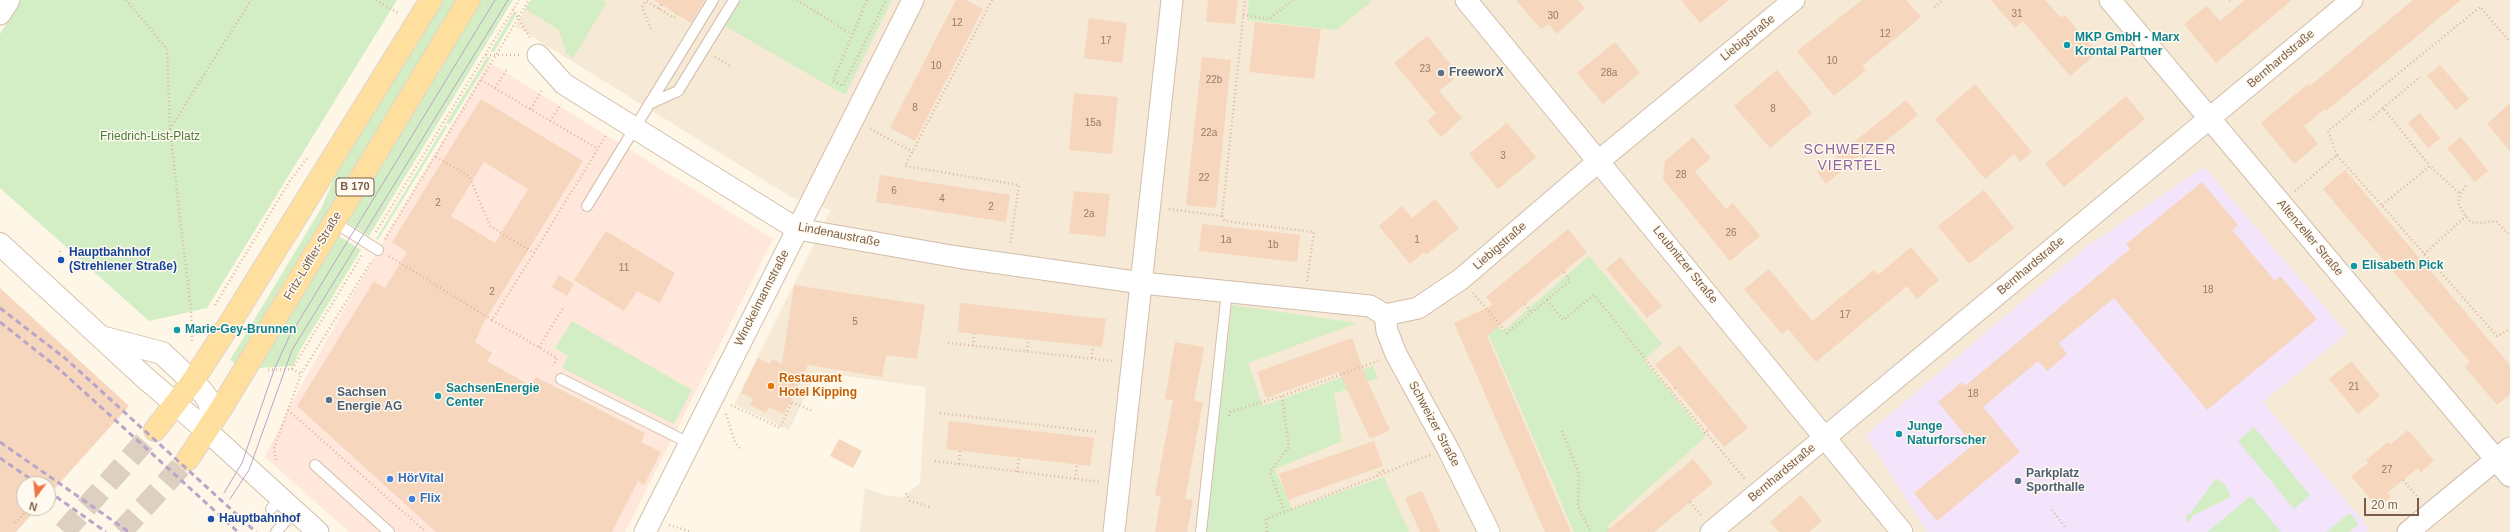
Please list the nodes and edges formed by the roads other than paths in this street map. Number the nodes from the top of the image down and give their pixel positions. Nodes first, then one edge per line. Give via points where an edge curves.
1 (9, 0) edge
2 (431, 0) edge
3 (469, 0) edge
4 (713, 0) edge
5 (734, 0) edge
6 (913, 0) edge
7 (1172, 0) edge
8 (1466, 0) edge
9 (1794, 0) edge
10 (2110, 0) edge
11 (2352, 0) edge
12 (0, 14) edge
13 (538, 54) road end
14 (649, 104) junction
15 (2209, 118) junction
16 (634, 129) junction
17 (1600, 160) junction
18 (587, 206) dead end
19 (334, 222) junction
20 (797, 229) junction
21 (0, 244) edge
22 (374, 247) road end
23 (1142, 283) junction
24 (1227, 291) junction
25 (1385, 315) junction
26 (102, 337) junction
27 (561, 379) dead end
28 (192, 382) junction
29 (175, 405) junction
30 (155, 430) tunnel mouth
31 (207, 432) junction
32 (1825, 436) junction
33 (689, 443) junction
34 (2503, 454) edge
35 (188, 459) tunnel mouth
36 (315, 465) dead end
37 (2510, 476) edge
38 (282, 506) junction
39 (276, 532) edge
40 (318, 532) edge
41 (389, 532) edge
42 (645, 532) edge
43 (1114, 532) edge
44 (1201, 532) edge
45 (1489, 532) edge
46 (1711, 532) edge
47 (1902, 532) edge
48 (2408, 532) edge

1 - 12 street
2 - 28 main road, B 170 via 408,19
3 - 19 main road, Fritz-Löffler-Straße / B 170
4 - 14 lane
5 - 14 lane via 678,91
6 - 20 street, Winckelmannstraße
7 - 23 street
8 - 17 street, Leubnitzer Straße
9 - 17 street, Liebigstraße
10 - 15 street, Altenzeller Straße
11 - 15 street, Bernhardstraße
13 - 16 street, Lindenaustraße via 564,84
14 - 16 lane
15 - 32 street, Bernhardstraße
15 - 34 street, Altenzeller Straße
16 - 18 lane
16 - 20 street, Lindenaustraße
17 - 25 street, Liebigstraße via 1461,279 1418,308
17 - 32 street, Leubnitzer Straße
19 - 22 lane
19 - 31 main road, Fritz-Löffler-Straße / B 170
20 - 23 street, Lindenaustraße via 1007,264
20 - 33 street, Winckelmannstraße via 719,402
21 - 26 main road
23 - 24 street
23 - 43 street
24 - 25 street via 1370,306
24 - 44 lane
25 - 45 street, Schweizer Straße via 1387,331 1396,354 1448,448
26 - 28 main road via 162,353
26 - 29 main road
27 - 33 lane
28 - 29 main road, B 170
28 - 31 main road via 209,401 211,411
29 - 30 main road, B 170
29 - 31 main road
31 - 35 main road, B 170
31 - 38 street
32 - 46 street, Bernhardstraße
32 - 47 street, Leubnitzer Straße
33 - 42 street, Winckelmannstraße
34 - 37 street, Altenzeller Straße
34 - 48 street
36 - 41 lane
38 - 39 lane
38 - 40 street

